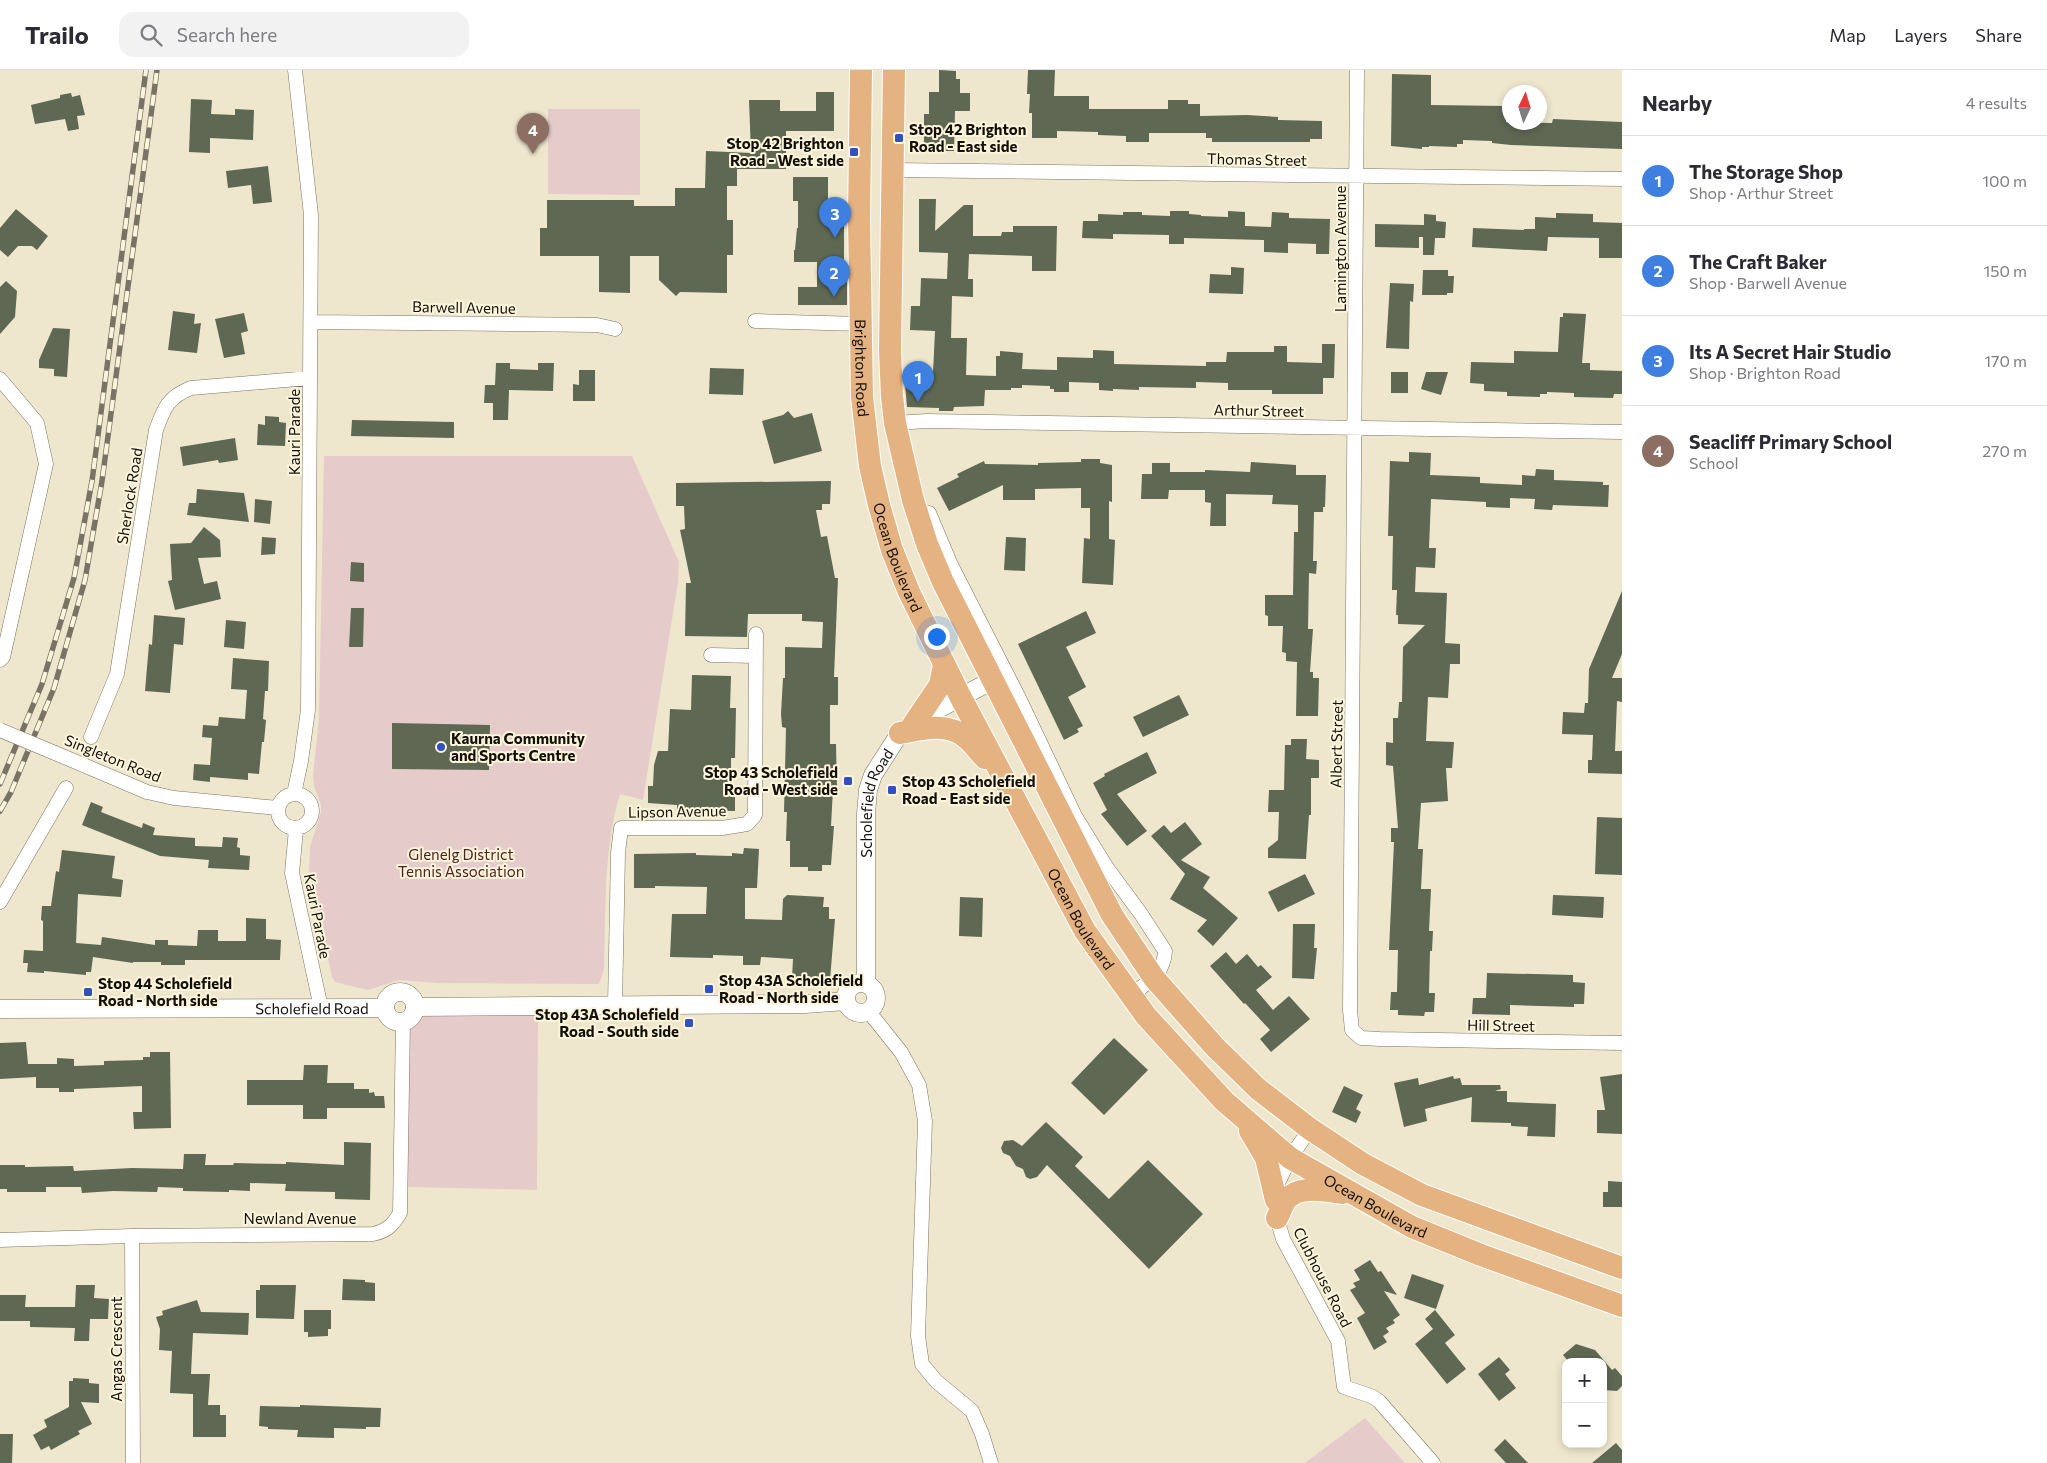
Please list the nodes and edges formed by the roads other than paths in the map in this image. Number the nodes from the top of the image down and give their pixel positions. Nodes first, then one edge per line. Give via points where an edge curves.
1 (294, 70) edge
2 (861, 70) edge
3 (894, 70) edge
4 (1357, 70) edge
5 (892, 170) junction
6 (1356, 176) junction
7 (1622, 179) edge
8 (756, 321) dead end
9 (311, 322) junction
10 (861, 324) junction
11 (615, 329) dead end
12 (310, 378) junction
13 (0, 379) edge
14 (895, 423) junction
15 (864, 426) joint
16 (1355, 428) junction
17 (1622, 432) edge
18 (929, 513) dead end
19 (756, 634) dead end
20 (711, 655) dead end
21 (756, 656) junction
22 (0, 660) edge
23 (944, 665) junction
24 (992, 680) junction
25 (960, 696) junction
26 (906, 729) junction
27 (0, 730) edge
28 (91, 737) dead end
29 (1004, 779) junction
30 (66, 788) dead end
31 (294, 794) junction
32 (278, 808) junction
33 (296, 829) junction
34 (0, 902) edge
35 (1154, 978) junction
36 (866, 983) junction
37 (1131, 995) junction
38 (846, 1001) junction
39 (615, 1005) junction
40 (415, 1007) junction
41 (321, 1008) junction
42 (384, 1008) junction
43 (0, 1009) edge
44 (869, 1012) junction
45 (403, 1022) junction
46 (1380, 1039) joint
47 (1622, 1043) edge
48 (1237, 1112) junction
49 (1310, 1129) junction
50 (1290, 1158) junction
51 (1354, 1194) junction
52 (1277, 1209) junction
53 (132, 1236) junction
54 (0, 1240) edge
55 (1622, 1268) edge
56 (1622, 1306) edge
57 (133, 1463) edge
58 (991, 1463) edge
59 (1433, 1463) edge

1 - 9 street, Kauri Parade via 312,215
2 - 10 main road, Brighton Road
3 - 5 main road, Brighton Road
4 - 6 street, Lamington Avenue
5 - 6 street, Thomas Street
5 - 14 main road, Brighton Road via 890,351
6 - 7 street, Thomas Street
6 - 16 street, Lamington Avenue
8 - 10 street
9 - 11 street, Barwell Avenue via 597,325
9 - 12 street, Kauri Parade
10 - 15 main road, Brighton Road
12 - 28 street, Sherlock Road via 191,388 178,393 163,410 156,430 117,674
12 - 31 street, Kauri Parade via 308,710
13 - 22 street via 37,423 46,464 4,657
14 - 16 street, Arthur Street
14 - 24 main road, Ocean Boulevard via 910,491 927,544
15 - 23 main road, Ocean Boulevard via 870,466 892,550
16 - 17 street, Arthur Street
16 - 46 street, Albert Street via 1350,1022 1352,1030 1361,1038
18 - 35 street via 1075,816 1107,868 1162,943 1165,960
19 - 21 street, Lipson Avenue
20 - 21 street
21 - 39 street, Lipson Avenue via 755,815 747,824 722,828 621,828
23 - 25 main road, Ocean Boulevard
23 - 26 main road via 940,685
24 - 25 street, Scholefield Road
24 - 35 main road, Ocean Boulevard via 1112,915
25 - 26 street, Scholefield Road
25 - 29 main road, Ocean Boulevard
26 - 29 main road via 931,727 965,737
26 - 36 street, Scholefield Road via 873,775 868,790
27 - 32 street, Singleton Road, bridge via 147,792 174,798
29 - 37 main road, Ocean Boulevard via 1085,930
30 - 34 street
31 - 32 street via 284,798
31 - 33 street via 306,797 312,809 310,821
32 - 33 street via 280,821
33 - 41 street, Kauri Parade via 292,873
35 - 37 street
35 - 49 main road, Ocean Boulevard via 1214,1046 1252,1083
36 - 38 street via 853,985
36 - 44 street via 877,998
37 - 48 main road, Ocean Boulevard via 1146,1016
38 - 39 street
38 - 44 street via 852,1011
39 - 40 street
40 - 42 street via 410,995 400,991 390,994
40 - 45 street via 412,1016
41 - 42 street, Scholefield Road
41 - 43 street, Scholefield Road
42 - 45 street via 392,1020
44 - 58 street via 901,1052 919,1084 925,1121 918,1336 922,1364 972,1411
45 - 53 street, Newland Avenue via 400,1213 385,1232
46 - 47 street, Hill Street
48 - 50 main road, Ocean Boulevard
48 - 52 main road via 1266,1158
49 - 50 street
49 - 55 main road, Ocean Boulevard via 1364,1164 1422,1195
50 - 51 main road, Ocean Boulevard
50 - 52 street via 1277,1185
51 - 52 main road via 1312,1189 1298,1192
51 - 56 main road, Ocean Boulevard via 1412,1227 1455,1245
52 - 59 street, Clubhouse Road via 1283,1239 1338,1341 1344,1387 1379,1402
53 - 54 street, Newland Avenue
53 - 57 street, Angas Crescent

